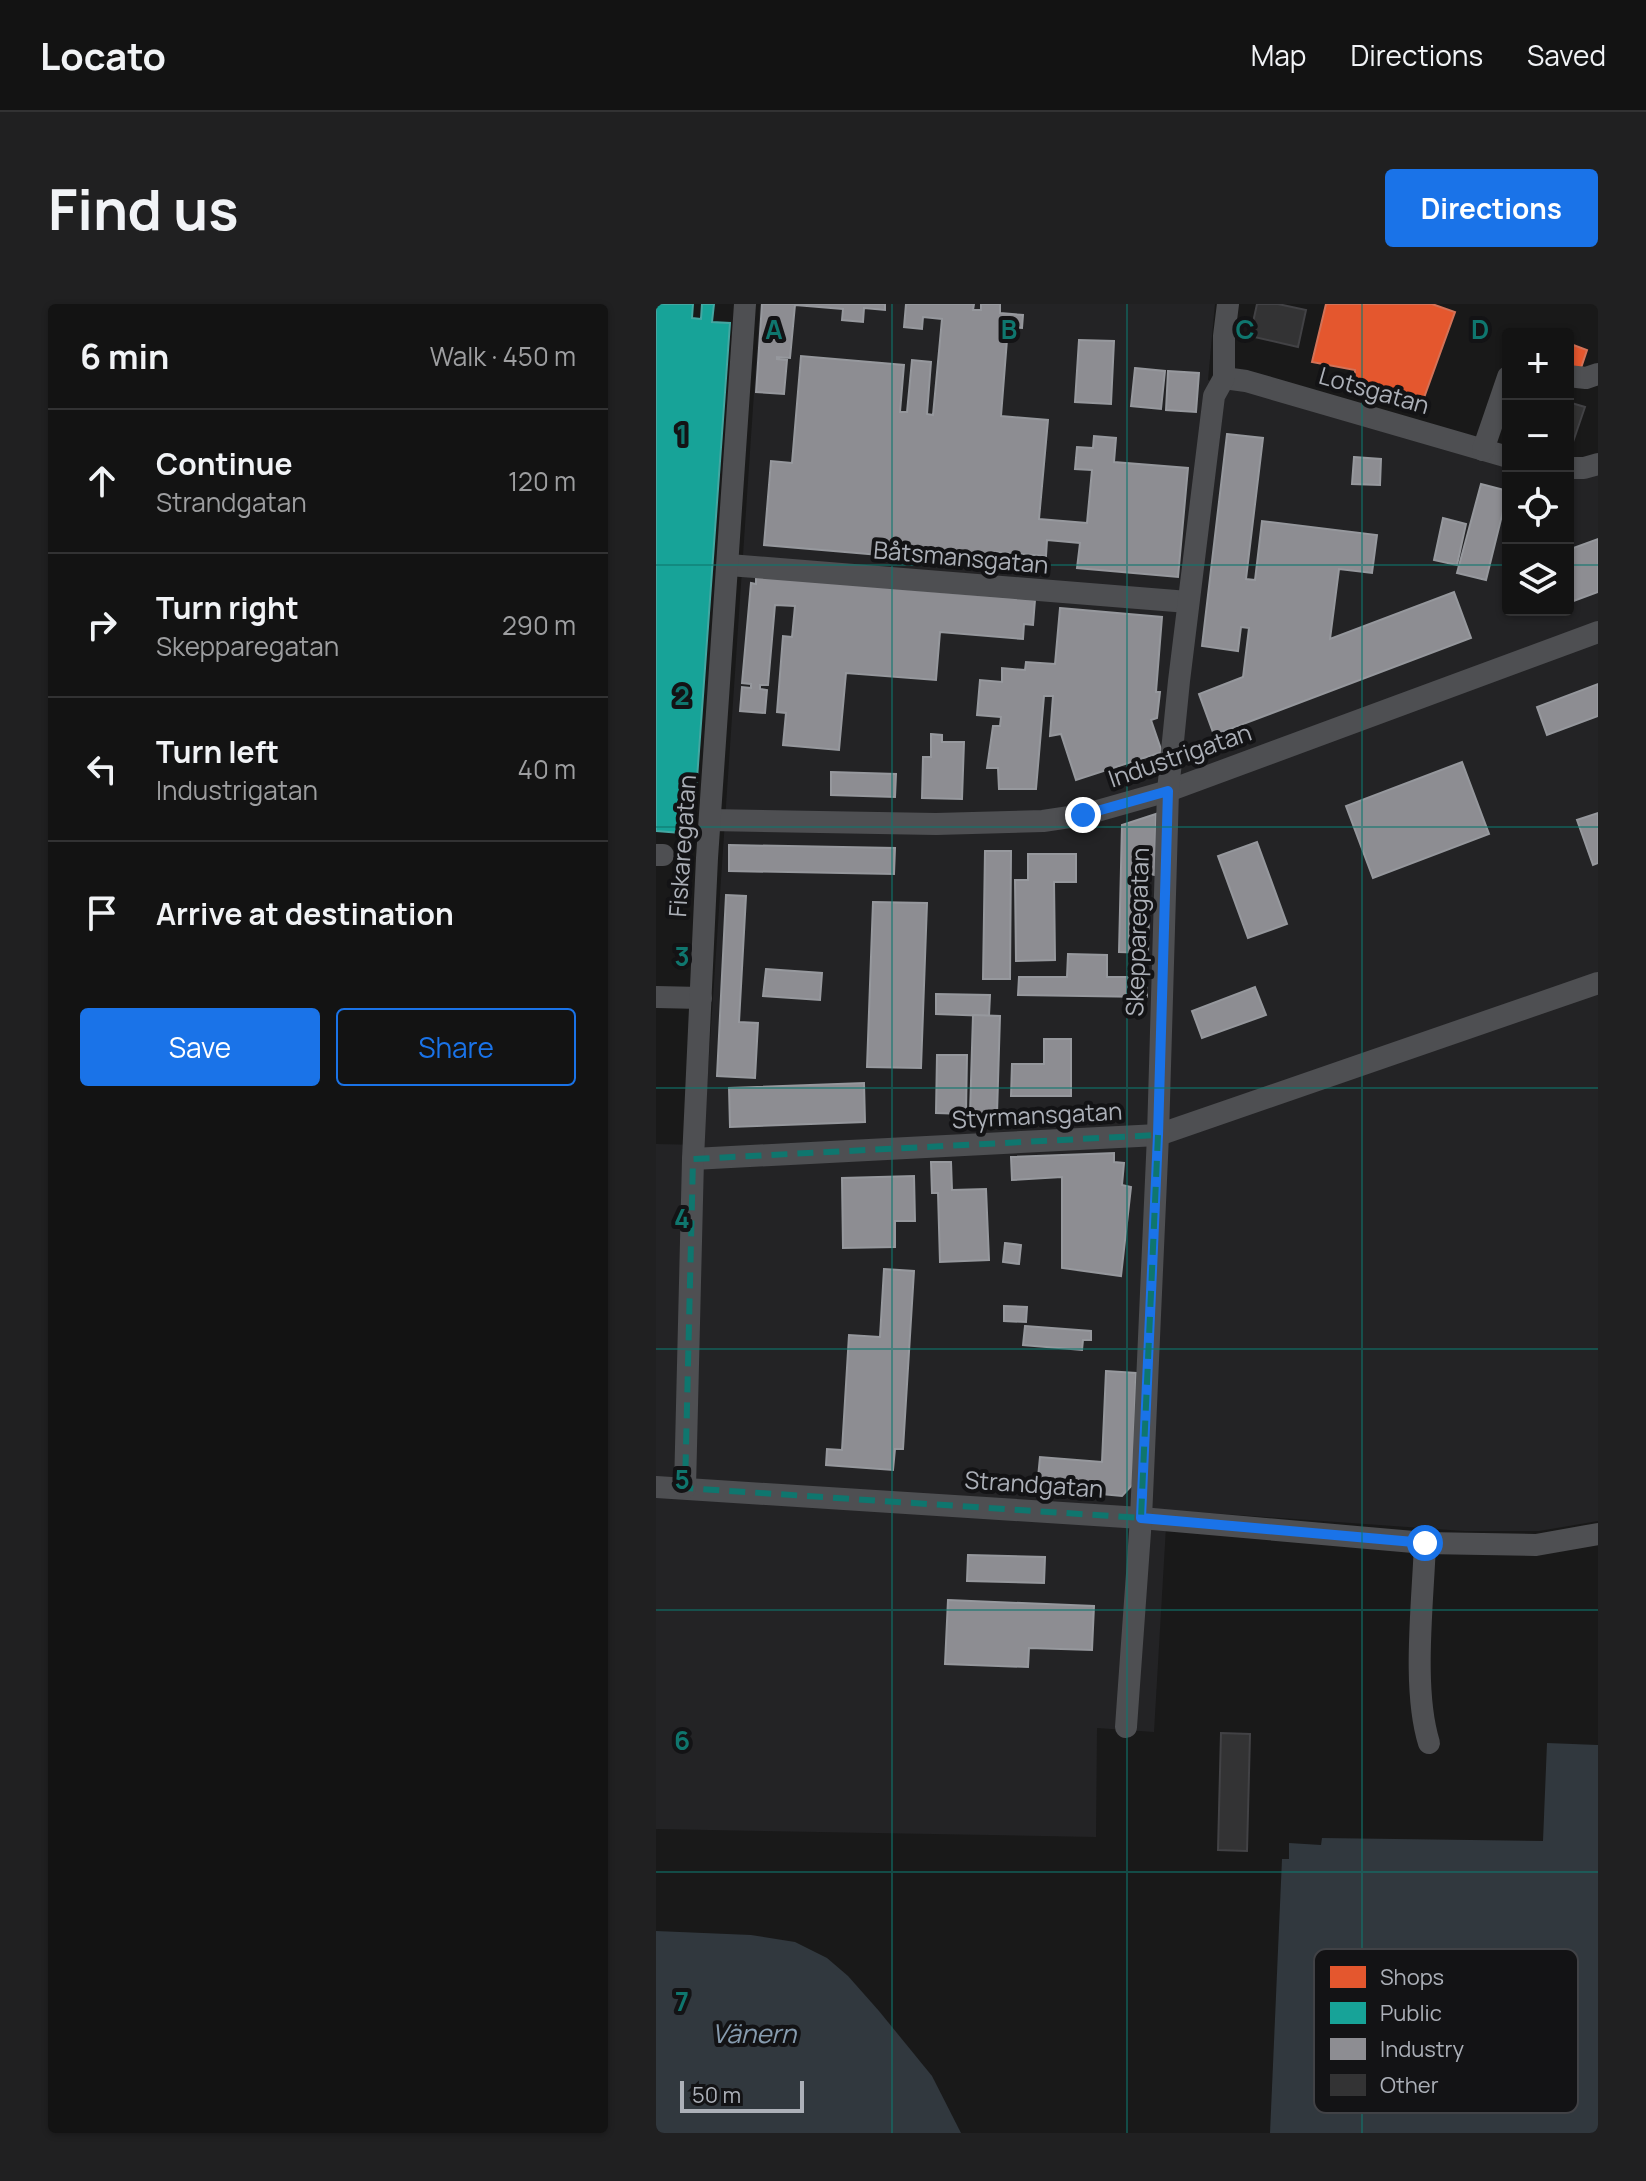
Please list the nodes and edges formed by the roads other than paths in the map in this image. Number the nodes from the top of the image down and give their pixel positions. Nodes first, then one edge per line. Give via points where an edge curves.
1 (745, 304) edge
2 (1228, 304) edge
3 (1598, 374) edge
4 (1574, 377) edge
5 (1224, 378) junction
6 (1502, 395) edge
7 (1483, 450) junction
8 (1502, 455) edge
9 (1598, 464) edge
10 (1574, 468) edge
11 (729, 565) junction
12 (1188, 602) junction
13 (1598, 632) edge
14 (1168, 791) junction
15 (710, 820) junction
16 (1598, 983) edge
17 (656, 997) edge
18 (701, 998) junction
19 (1158, 1135) junction
20 (693, 1159) junction
21 (656, 1487) edge
22 (685, 1488) junction
23 (1141, 1518) junction
24 (1598, 1534) edge
25 (1425, 1543) junction
26 (1126, 1727) dead end
27 (1429, 1743) dead end

1 - 11 street, Fiskaregatan
2 - 5 street, Skepparegatan
3 - 4 street
5 - 7 street, Lotsgatan
5 - 12 street, Skepparegatan via 1214,396
6 - 7 street
7 - 8 street, Lotsgatan
9 - 10 street
11 - 12 street, Båtsmansgatan
11 - 15 street, Fiskaregatan
12 - 14 street, Skepparegatan
13 - 14 street, Industrigatan
14 - 15 street, Industrigatan via 1043,821
14 - 19 street, Skepparegatan
15 - 18 street, Fiskaregatan
16 - 19 street, Styrmansgatan
17 - 18 street
18 - 20 street, Fiskaregatan
19 - 20 street, Styrmansgatan
19 - 23 street, Skepparegatan
20 - 22 street, Fiskaregatan
21 - 22 street, Strandgatan
22 - 23 street, Strandgatan
23 - 25 street, Strandgatan
23 - 26 street, Skepparegatan
24 - 25 street, Strandgatan via 1536,1545
25 - 27 street via 1421,1643 1423,1724

